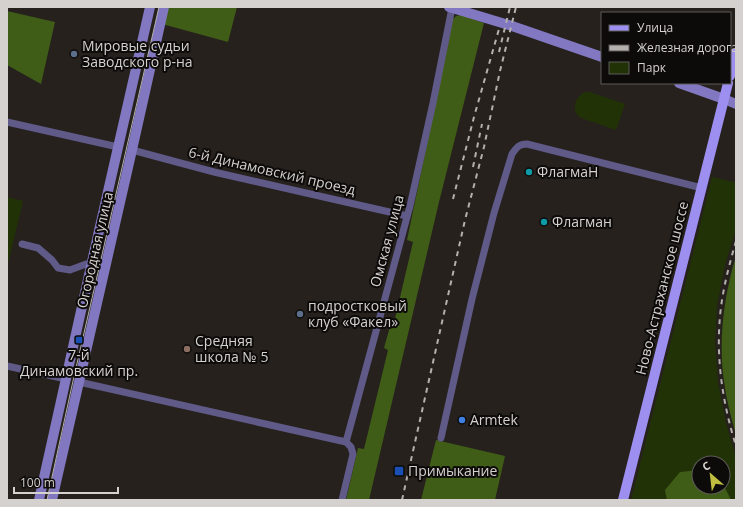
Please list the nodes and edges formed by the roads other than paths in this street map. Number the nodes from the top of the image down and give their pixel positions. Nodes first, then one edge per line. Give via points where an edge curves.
1 (150, 7) edge
2 (164, 7) edge
3 (451, 8) edge
4 (736, 53) edge
5 (601, 57) edge
6 (731, 72) edge
7 (681, 84) edge
8 (728, 84) edge
9 (724, 98) junction
10 (736, 104) edge
11 (7, 122) edge
12 (118, 147) junction
13 (132, 150) junction
14 (702, 188) junction
15 (407, 216) junction
16 (22, 244) dead end
17 (91, 266) junction
18 (7, 366) edge
19 (66, 379) junction
20 (79, 382) junction
21 (442, 438) dead end
22 (346, 442) junction
23 (39, 500) edge
24 (52, 500) edge
25 (342, 500) edge
26 (622, 500) edge

1 - 12 street, Огородная улица
2 - 13 street, Огородная улица
3 - 5 street
3 - 15 street, Омская улица via 433,103
4 - 6 main road
7 - 9 street
8 - 9 main road, Ново-Астраханское шоссе
9 - 10 street
9 - 14 main road, Ново-Астраханское шоссе
11 - 12 street
12 - 17 street, Огородная улица
13 - 15 street, 6-й Динамовский проезд via 214,172
13 - 20 street, Огородная улица
14 - 21 street via 527,144 517,147 512,154 494,213
14 - 26 main road, Ново-Астраханское шоссе
15 - 22 street, Омская улица
16 - 17 street via 38,248 58,268 70,270 86,264
17 - 19 street, Огородная улица
18 - 19 street
19 - 23 street, Огородная улица
20 - 22 street
20 - 24 street, Огородная улица
22 - 25 street via 353,454

